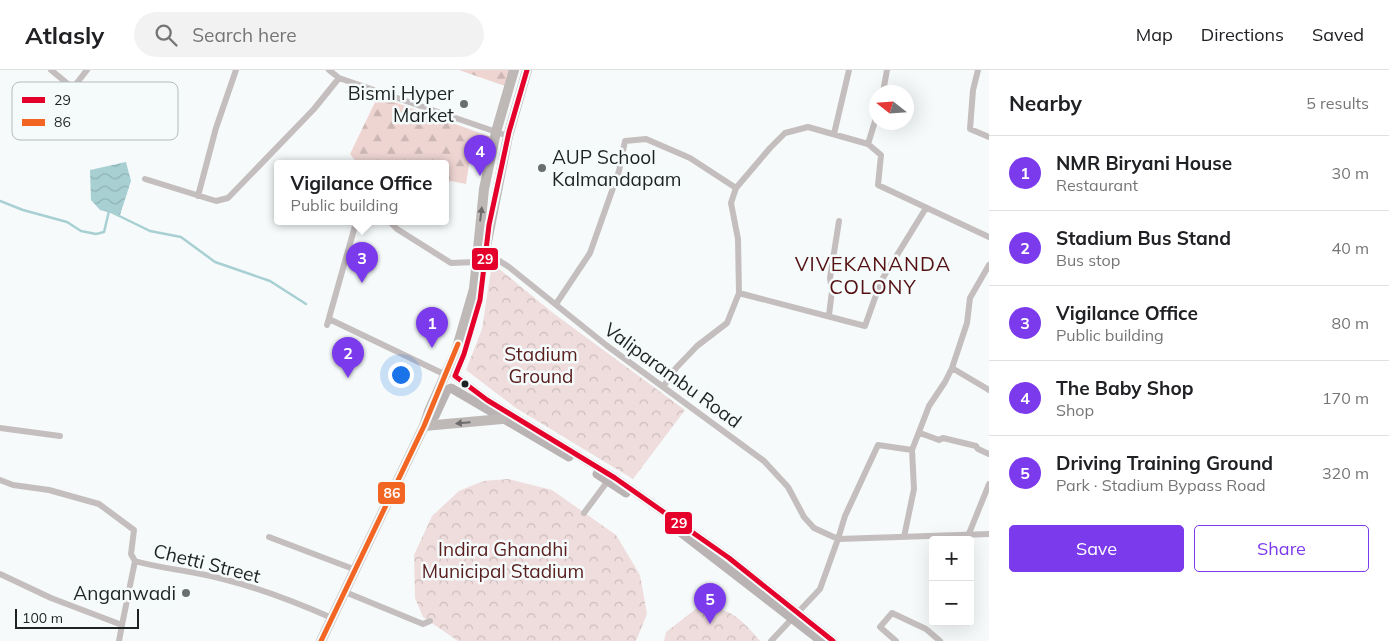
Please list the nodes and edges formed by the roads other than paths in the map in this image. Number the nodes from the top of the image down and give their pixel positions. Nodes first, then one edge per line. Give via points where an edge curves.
1 (51, 70) edge
2 (87, 70) edge
3 (236, 70) edge
4 (329, 70) edge
5 (514, 70) edge
6 (527, 70) edge
7 (849, 70) edge
8 (886, 70) edge
9 (978, 70) edge
10 (339, 78) junction
11 (66, 82) edge
12 (79, 82) edge
13 (884, 85) edge
14 (872, 130) edge
15 (496, 132) junction
16 (834, 134) junction
17 (508, 136) junction
18 (989, 136) edge
19 (868, 144) junction
20 (145, 179) dead end
21 (736, 188) junction
22 (198, 196) junction
23 (926, 208) junction
24 (839, 222) dead end
25 (356, 225) edge
26 (393, 225) edge
27 (989, 237) edge
28 (481, 249) junction
29 (476, 262) junction
30 (989, 265) edge
31 (739, 293) junction
32 (556, 304) junction
33 (829, 315) junction
34 (952, 368) junction
35 (450, 376) junction
36 (663, 386) junction
37 (989, 390) edge
38 (502, 419) junction
39 (424, 426) junction
40 (0, 428) edge
41 (920, 433) junction
42 (60, 436) dead end
43 (912, 450) junction
44 (989, 454) edge
45 (609, 479) junction
46 (0, 480) edge
47 (989, 484) edge
48 (584, 513) dead end
49 (989, 534) edge
50 (968, 536) joint
51 (268, 537) dead end
52 (904, 537) junction
53 (929, 537) edge
54 (838, 539) junction
55 (135, 561) junction
56 (356, 570) junction
57 (0, 574) edge
58 (345, 592) junction
59 (795, 614) junction
60 (332, 618) junction
61 (430, 621) dead end
62 (122, 625) junction
63 (119, 641) edge
64 (321, 641) edge
65 (771, 641) edge
66 (821, 641) edge
67 (833, 641) edge
68 (896, 641) edge
69 (940, 641) edge

1 - 11 street
2 - 12 street
3 - 22 street
4 - 10 street
5 - 15 main road
6 - 17 main road
7 - 16 street
8 - 13 street
9 - 18 street via 970,128
10 - 15 street
10 - 22 street via 314,109 228,198 216,201
14 - 19 street
15 - 17 street
28 -> 15 main road via 484,189
16 - 19 street
16 - 21 street via 808,127 785,133
17 - 28 main road
19 - 23 street via 881,154 878,185
20 - 22 street
21 - 31 street via 731,203 738,239
21 - 32 street via 690,158 646,139 625,141 619,171 590,253
23 - 27 street
23 - 33 street via 881,281 865,326
24 - 33 street via 830,278
25 - 35 street via 328,322
26 - 29 street via 451,262
28 - 29 main road
28 - 32 street, Valiparambu Road
28 - 35 street via 480,300 464,354
29 - 35 main road via 474,289
30 - 34 street via 970,298 967,323
31 - 33 street
31 - 36 street via 727,323 697,346
32 - 36 street, Valiparambu Road
34 - 37 street
34 - 41 street via 929,406
35 - 39 main road
35 - 45 street
36 - 54 street, Valiparambu Road via 764,462 788,487 804,517 814,528
38 -> 39 main road
38 - 39 street via 451,388 435,416
38 - 45 street
39 - 56 main road
40 - 42 street
41 - 43 street
41 - 44 street via 939,440 943,438 976,446
43 - 52 street via 914,489
43 - 54 street via 878,445 845,516
45 - 48 street
45 - 59 street
46 - 55 street via 100,504 134,530 131,554
47 - 50 street
49 - 50 street
51 - 56 street
52 - 53 street
52 - 54 street
54 - 59 street via 820,589
55 - 60 street, Chetti Street via 196,573 288,600
55 - 62 street, Chetti Street
56 - 58 main road
57 - 62 street
58 - 60 main road
58 - 61 street via 423,624
59 - 65 street
59 - 66 street
59 - 67 street
60 - 64 main road
62 - 63 street, Chetti Street
68 - 69 street via 880,627 892,613 926,629

